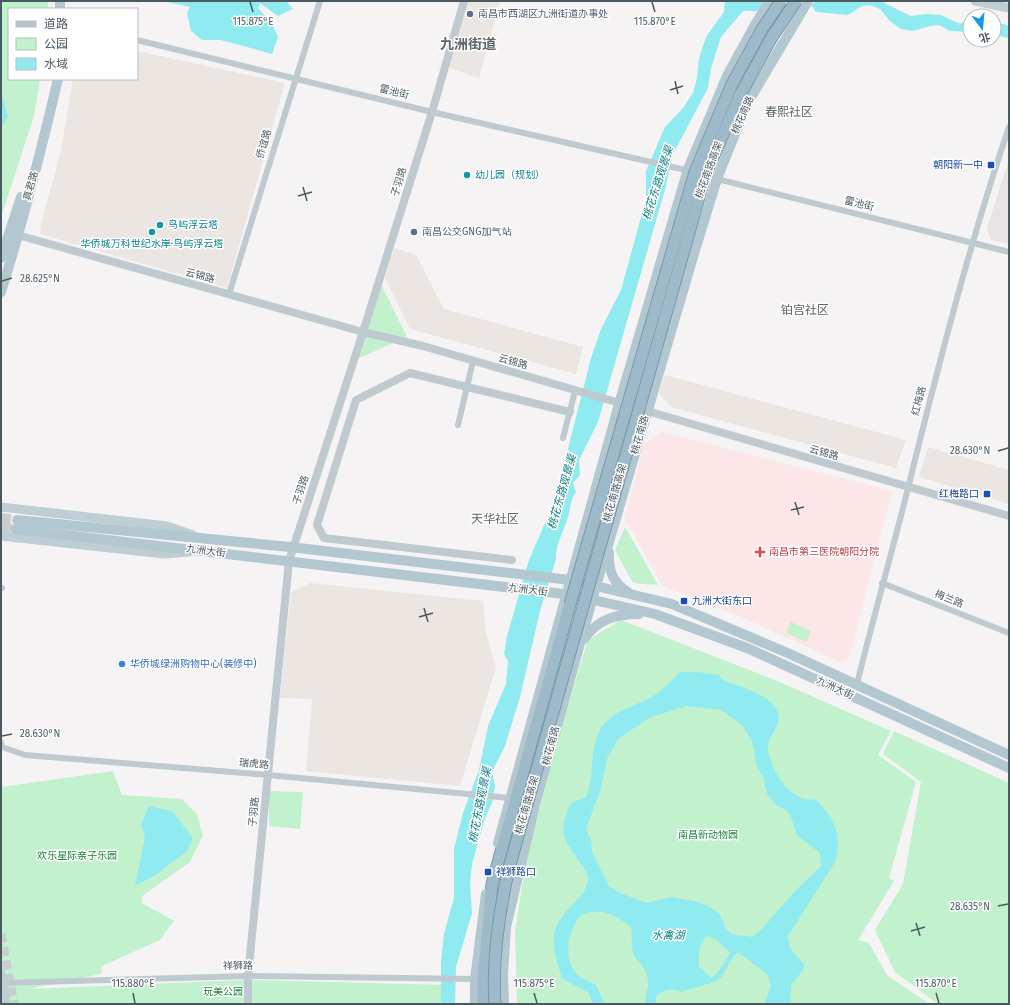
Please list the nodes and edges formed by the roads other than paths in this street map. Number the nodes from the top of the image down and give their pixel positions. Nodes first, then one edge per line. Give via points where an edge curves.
1 (320, 1) edge
2 (464, 1) edge
3 (781, 1) edge
4 (796, 1) edge
5 (808, 1) edge
6 (975, 1) edge
7 (768, 4) edge
8 (1009, 8) edge
9 (797, 19) junction
10 (138, 40) edge
11 (295, 78) junction
12 (52, 80) edge
13 (58, 80) edge
14 (432, 112) junction
15 (1009, 127) edge
16 (696, 173) junction
17 (717, 179) junction
18 (14, 235) junction
19 (973, 243) junction
20 (1009, 252) edge
21 (1, 258) edge
22 (1, 292) edge
23 (229, 294) junction
24 (363, 332) junction
25 (473, 361) junction
26 (467, 387) junction
27 (577, 392) junction
28 (615, 403) junction
29 (647, 411) junction
30 (570, 412) junction
31 (458, 425) dead end
32 (563, 438) dead end
33 (908, 488) junction
34 (1, 507) edge
35 (1009, 516) edge
36 (298, 533) junction
37 (1, 536) edge
38 (610, 538) junction
39 (204, 539) junction
40 (281, 546) junction
41 (293, 548) junction
42 (203, 551) junction
43 (576, 559) junction
44 (512, 560) dead end
45 (289, 561) junction
46 (553, 578) junction
47 (570, 580) junction
48 (882, 583) junction
49 (596, 586) junction
50 (566, 595) junction
51 (593, 599) junction
52 (672, 604) junction
53 (655, 614) junction
54 (1009, 633) edge
55 (580, 644) junction
56 (857, 684) junction
57 (1, 742) edge
58 (1009, 755) edge
59 (1009, 768) edge
60 (268, 775) junction
61 (510, 798) junction
62 (248, 976) junction
63 (2, 978) edge
64 (475, 979) junction
65 (6, 1004) edge
66 (248, 1004) edge
67 (475, 1004) edge
68 (482, 1004) edge
69 (495, 1004) edge
70 (504, 1004) edge

1 - 11 street, 侨谊路
2 - 14 street, 子羽路
3 - 16 highway, 桃花南路高架, bridge via 762,29 732,84
4 - 16 highway, 桃花南路高架, bridge via 772,37
5 - 9 main road, 桃花南路
6 - 8 main road
7 - 9 main road
7 - 16 main road via 727,76
9 - 17 main road, 桃花南路 via 747,104
10 - 11 street, 雷池街
11 - 14 street, 雷池街
11 - 23 street, 侨谊路
12 - 18 main road, 真君路 via 40,138
13 - 18 main road, 真君路 via 44,139 21,220
14 - 16 street, 雷池街
14 - 24 street, 子羽路
15 - 19 street, 红梅路
16 - 17 street, 雷池街
16 - 28 main road
16 - 68 highway, 桃花南路高架, bridge via 570,604 492,884
16 - 69 highway, 桃花南路高架, bridge via 510,868 496,947
17 - 19 street, 雷池街
17 - 29 main road, 桃花南路
18 - 21 main road, 真君路
18 - 22 main road, 真君路
18 - 23 street, 云锦路
19 - 20 street, 雷池街
19 - 33 street, 红梅路
23 - 24 street, 云锦路
24 - 25 street, 云锦路
24 - 36 street, 子羽路
25 - 26 street
25 - 27 street, 云锦路
26 - 30 street
26 - 31 street
26 - 44 street via 410,373 356,400 317,525 324,538
27 - 28 street, 云锦路
27 - 30 street
28 - 29 street, 云锦路
28 - 43 main road
29 - 33 street, 云锦路
29 - 38 main road, 桃花南路
30 - 32 street
33 - 35 street, 云锦路
33 - 48 street, 红梅路
34 - 39 main road via 168,526
36 - 40 street
36 - 41 street, 子羽路
37 - 42 main road via 164,554
38 - 49 main road, 桃花南路
38 - 52 main road via 610,571 618,585 627,591
39 - 40 main road, 九洲大街
39 - 42 main road, 九洲大街 via 16,524
40 - 41 main road, 九洲大街
41 - 45 street, 子羽路
41 - 46 main road, 九洲大街
42 - 45 main road, 九洲大街
43 - 46 main road via 565,572
43 - 47 main road
45 - 50 main road, 九洲大街
45 - 60 street, 子羽路
46 - 47 main road, 九洲大街
47 - 49 main road, 九洲大街
47 - 50 main road
48 - 54 street, 梅兰路
48 - 56 street, 红梅路
49 - 51 main road, 桃花南路
49 - 52 main road, 九洲大街
50 - 51 main road, 九洲大街
50 - 61 main road
51 - 53 main road, 九洲大街
51 - 55 main road, 桃花南路
52 - 56 main road, 九洲大街
53 - 55 main road via 625,614 609,618 594,626
53 - 59 main road, 九洲大街 via 747,648
55 - 70 main road, 桃花南路 via 535,805 506,927
56 - 58 main road, 九洲大街
57 - 60 street, 瑞虎路 via 2,747 25,755
60 - 61 street, 瑞虎路
60 - 62 street, 子羽路
61 - 64 main road via 488,881
62 - 63 street, 祥狮路
62 - 64 street, 祥狮路
62 - 66 street, 子羽路
63 - 65 main road
64 - 67 main road

